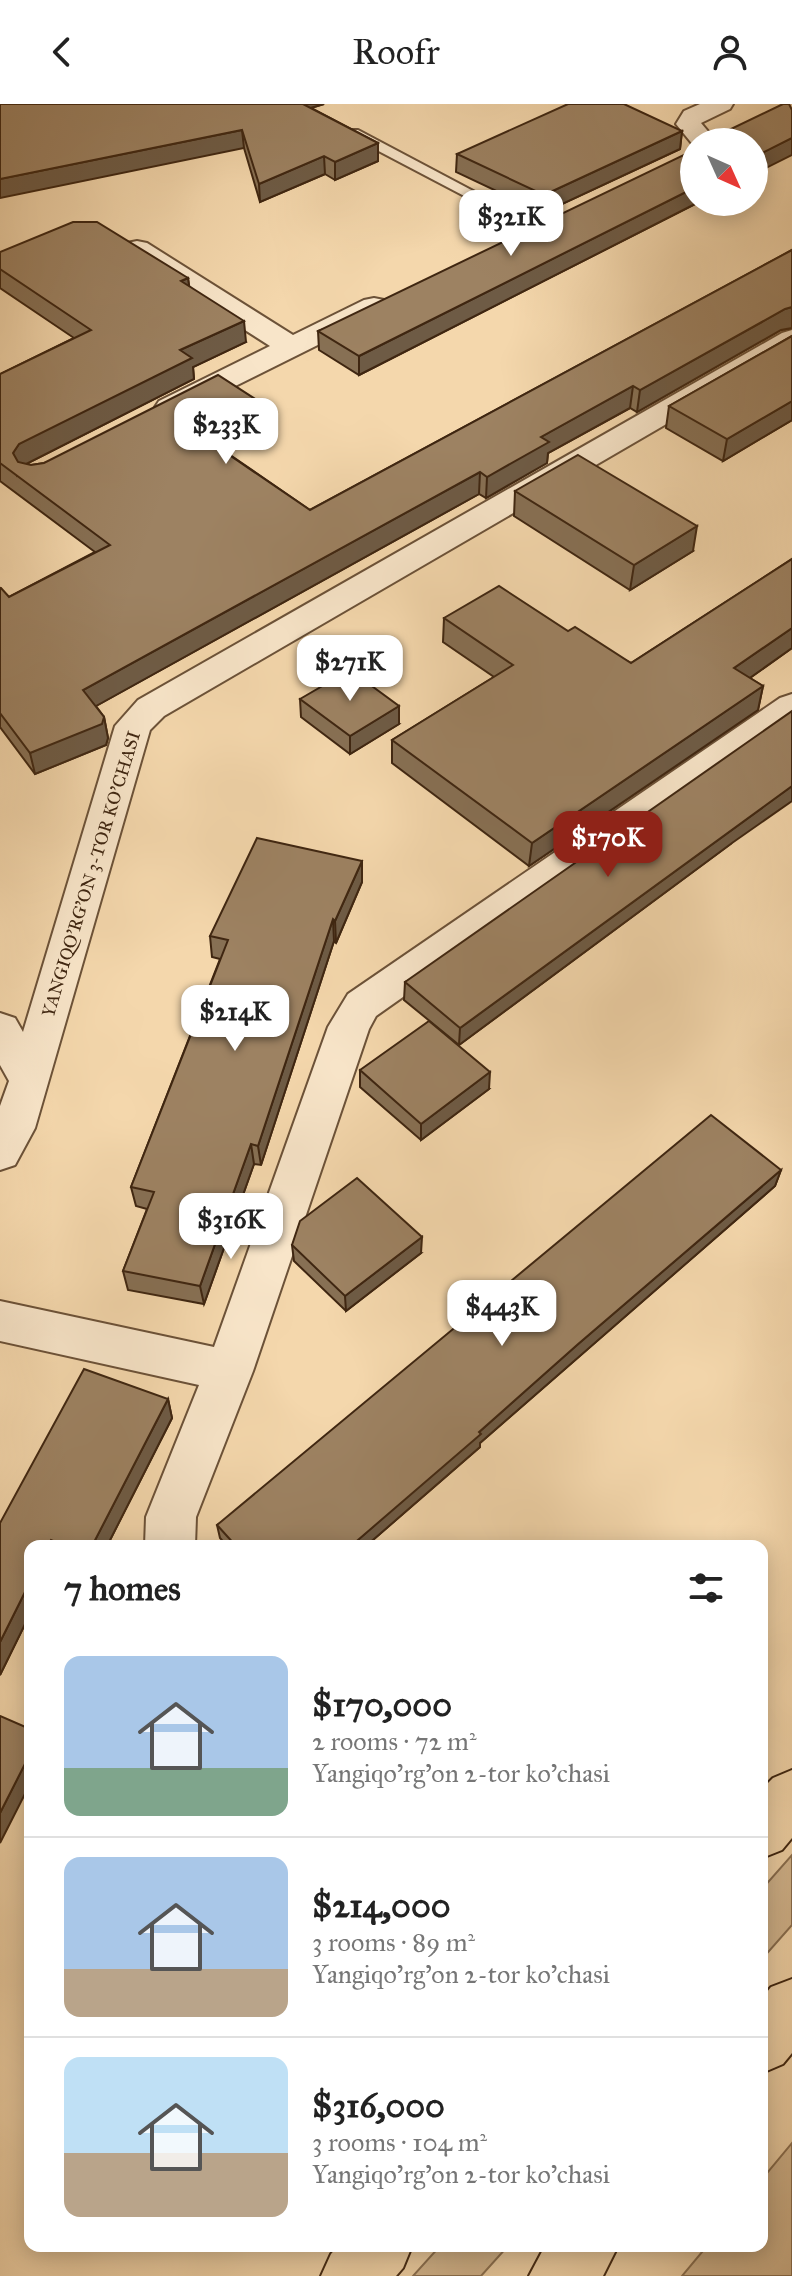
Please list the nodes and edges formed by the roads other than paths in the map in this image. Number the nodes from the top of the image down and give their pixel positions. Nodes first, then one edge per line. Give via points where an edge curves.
1 (721, 104) edge
2 (692, 128) edge
3 (354, 133) edge
4 (565, 215) edge
5 (536, 228) junction
6 (110, 234) edge
7 (509, 241) edge
8 (399, 294) edge
9 (792, 339) edge
10 (290, 346) junction
11 (149, 418) edge
12 (792, 706) edge
13 (0, 1029) edge
14 (30, 1080) junction
15 (0, 1152) edge
16 (0, 1321) edge
17 (229, 1371) junction
18 (168, 1540) edge
19 (792, 2008) edge
20 (768, 2036) edge
21 (375, 2252) edge
22 (582, 2252) edge
23 (353, 2276) edge
24 (561, 2276) edge

1 - 2 street via 693,116 688,124
3 - 5 lane
4 - 5 street
5 - 7 street
6 - 10 street
8 - 10 street
9 - 14 street, YANGIQO'RG'ON 3-TOR KO'CHASI via 151,708 133,726
10 - 11 street
12 - 17 street via 362,1005 349,1027
13 - 14 street
14 - 15 street, YANGIQO'RG'ON 3-TOR KO'CHASI
16 - 17 street
17 - 18 street via 171,1517
19 - 20 highway
21 - 23 highway
22 - 24 highway

